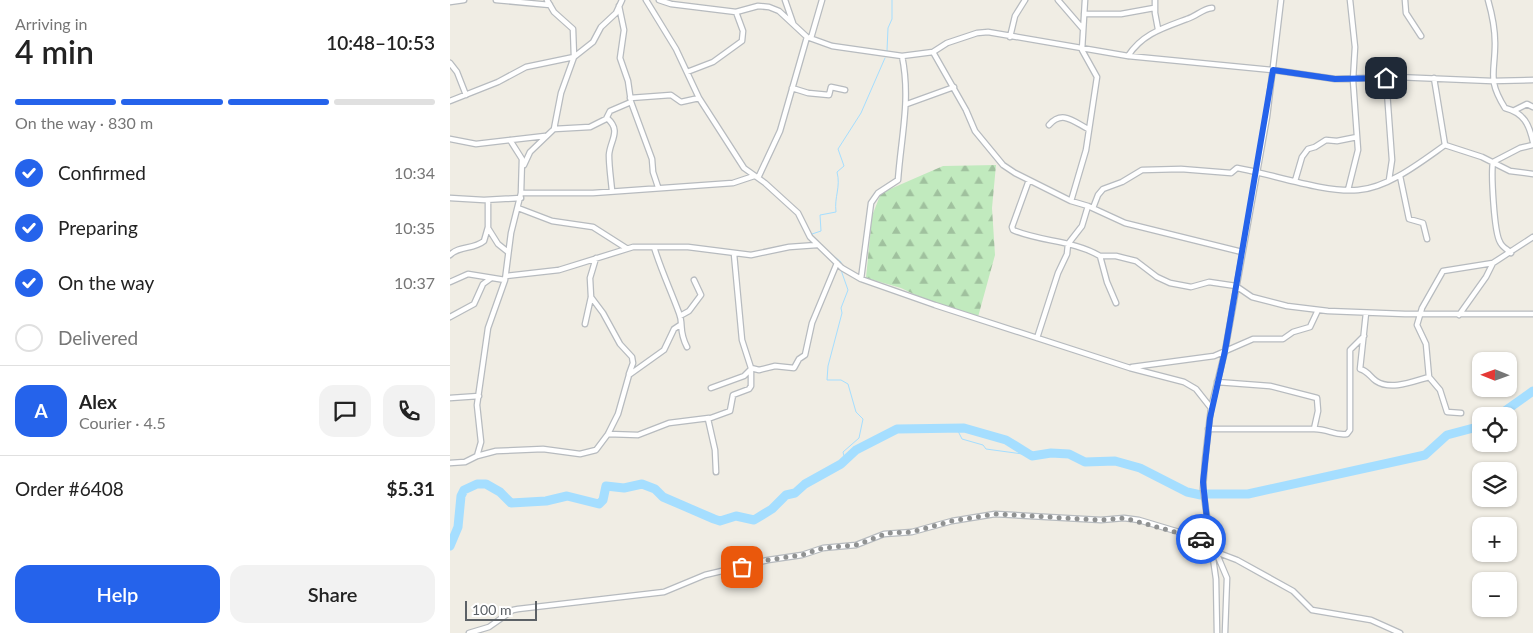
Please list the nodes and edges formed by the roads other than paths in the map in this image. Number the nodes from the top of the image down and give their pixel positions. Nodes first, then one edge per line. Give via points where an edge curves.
1 (464, 0) edge
2 (496, 0) edge
3 (547, 0) edge
4 (622, 0) edge
5 (646, 0) edge
6 (659, 0) edge
7 (757, 0) edge
8 (785, 0) edge
9 (822, 0) edge
10 (1025, 0) edge
11 (1058, 0) edge
12 (1085, 0) edge
13 (1156, 0) edge
14 (1281, 0) edge
15 (1350, 0) edge
16 (1404, 0) edge
17 (1488, 0) edge
18 (450, 2) edge
19 (550, 6) junction
20 (619, 6) junction
21 (761, 6) junction
22 (1154, 8) junction
23 (1212, 8) dead end
24 (736, 12) junction
25 (1084, 14) junction
26 (794, 27) junction
27 (1082, 29) junction
28 (1158, 29) junction
29 (1010, 36) junction
30 (1421, 36) dead end
31 (809, 37) junction
32 (1082, 50) junction
33 (933, 52) junction
34 (902, 56) junction
35 (1128, 56) junction
36 (574, 57) junction
37 (450, 63) edge
38 (1273, 70) junction
39 (687, 72) junction
40 (1386, 78) junction
41 (1434, 78) junction
42 (1353, 80) junction
43 (1533, 80) edge
44 (1492, 81) junction
45 (954, 87) junction
46 (792, 88) junction
47 (845, 90) dead end
48 (466, 95) junction
49 (699, 98) junction
50 (631, 100) junction
51 (450, 101) edge
52 (907, 104) junction
53 (1533, 107) edge
54 (1515, 110) junction
55 (607, 118) junction
56 (1049, 125) dead end
57 (554, 129) junction
58 (1088, 129) junction
59 (546, 136) junction
60 (1357, 137) junction
61 (450, 139) edge
62 (510, 140) junction
63 (1533, 143) edge
64 (1445, 145) junction
65 (1492, 162) junction
66 (524, 166) junction
67 (1257, 172) junction
68 (1533, 174) edge
69 (1400, 176) junction
70 (756, 177) junction
71 (1029, 180) junction
72 (1389, 180) junction
73 (1295, 181) junction
74 (658, 187) junction
75 (1348, 190) junction
76 (612, 191) junction
77 (521, 195) junction
78 (450, 198) edge
79 (488, 200) junction
80 (1071, 201) junction
81 (1090, 207) junction
82 (518, 208) junction
83 (488, 227) junction
84 (1533, 237) edge
85 (1427, 239) dead end
86 (1068, 244) junction
87 (816, 245) junction
88 (654, 247) junction
89 (626, 248) junction
90 (508, 252) junction
91 (1242, 252) junction
92 (1511, 252) junction
93 (734, 254) junction
94 (450, 255) edge
95 (1100, 256) junction
96 (596, 258) junction
97 (837, 262) junction
98 (1493, 263) junction
99 (505, 278) junction
100 (490, 279) junction
101 (861, 279) junction
102 (694, 280) dead end
103 (450, 282) edge
104 (1236, 286) junction
105 (590, 297) junction
106 (1116, 303) dead end
107 (1318, 310) junction
108 (1366, 313) junction
109 (1420, 314) junction
110 (1533, 314) edge
111 (1459, 315) junction
112 (680, 316) junction
113 (450, 317) edge
114 (585, 324) dead end
115 (680, 325) junction
116 (1364, 336) junction
117 (1038, 338) junction
118 (687, 346) dead end
119 (1225, 351) junction
120 (751, 368) junction
121 (1130, 368) junction
122 (628, 375) junction
123 (1429, 377) junction
124 (1218, 382) junction
125 (711, 388) dead end
126 (479, 396) junction
127 (450, 398) edge
128 (1211, 408) junction
129 (1460, 413) dead end
130 (710, 418) junction
131 (1208, 429) junction
132 (1314, 429) junction
133 (608, 434) junction
134 (477, 456) junction
135 (450, 463) edge
136 (716, 472) dead end
137 (1209, 539) junction
138 (1210, 545) junction
139 (1216, 552) junction
140 (469, 633) edge
141 (1216, 633) edge
142 (1225, 633) edge
143 (1400, 633) edge

1 - 18 street
2 - 19 street
3 - 19 street
4 - 20 street
5 - 39 street
6 - 24 street via 680,6
7 - 21 street
8 - 26 street
9 - 31 street
10 - 29 street via 1015,16
11 - 27 street
12 - 25 street
13 - 22 street
14 - 38 street
15 - 42 street via 1355,47
16 - 30 street via 1406,13
17 - 44 street via 1495,44
19 - 36 street via 573,29
20 - 36 street via 592,42
20 - 50 street via 624,30 620,54
21 - 24 street
21 - 26 street via 779,11
22 - 25 street via 1122,14
22 - 28 street
23 - 28 street
24 - 39 street via 743,32 742,41 713,62
25 - 27 street
26 - 31 street
27 - 32 street
28 - 35 street via 1136,45
29 - 32 street
29 - 33 street via 977,33 947,43
31 - 34 street via 840,48
31 - 46 street
32 - 35 street
32 - 58 street via 1097,77
33 - 34 street
33 - 45 street
34 - 52 street
35 - 38 street
36 - 48 street via 526,67
36 - 57 street via 561,93
37 - 48 street
38 - 42 street
38 - 67 street
39 - 49 street
40 - 41 street
40 - 42 street
40 - 72 street via 1392,160
41 - 44 street
41 - 64 street
42 - 60 street
43 - 44 street
44 - 54 street via 1506,108
45 - 52 street
45 - 71 street via 975,131 994,155 1003,165
46 - 47 street via 829,95 831,87
46 - 70 street via 780,131
48 - 51 street
49 - 50 street via 681,102 671,95
49 - 70 street via 744,168
50 - 55 street via 610,112
50 - 74 street via 652,159
52 - 101 street via 898,180 878,193 871,203
53 - 54 street via 1527,104
54 - 63 street via 1525,119
55 - 57 street via 590,128
55 - 76 street via 615,136 609,157
56 - 58 street via 1059,117 1068,118
57 - 59 street
58 - 80 street via 1083,162
59 - 62 street
59 - 66 street via 530,152
60 - 73 street via 1326,140 1316,148 1308,149 1302,157
60 - 75 street via 1358,156
61 - 62 street via 476,144
62 - 66 street via 520,152
63 - 65 street
64 - 65 street
64 - 69 street
65 - 68 street via 1510,171
65 - 92 street via 1498,237
66 - 77 street
67 - 73 street
67 - 81 street via 1237,168 1231,173 1142,170 1104,189
67 - 91 street
69 - 72 street
69 - 85 street via 1409,219 1423,224
70 - 74 street via 733,183
70 - 87 street via 798,213
71 - 80 street
71 - 86 street via 1018,206 1013,230
72 - 75 street via 1359,190
73 - 75 street
74 - 76 street
76 - 77 street
77 - 79 street
77 - 82 street
78 - 79 street
79 - 83 street
80 - 81 street
81 - 86 street via 1082,226
81 - 91 street via 1152,231
82 - 89 street via 552,221 593,227
82 - 90 street
83 - 90 street via 498,244
83 - 94 street via 482,243 458,248
84 - 92 street
86 - 95 street
86 - 117 street
87 - 93 street via 756,255
87 - 97 street
88 - 89 street
88 - 93 street via 688,247
88 - 112 street
89 - 96 street
90 - 99 street
91 - 104 street
92 - 98 street
93 - 120 street via 742,340
95 - 104 street via 1136,261 1157,278 1170,283 1190,287 1209,282
95 - 106 street
96 - 99 street via 559,270
96 - 105 street via 590,278
97 - 101 street
97 - 120 street via 812,323 806,355 794,368
98 - 109 street via 1443,271
98 - 111 street
99 - 100 street
99 - 126 street via 488,328
100 - 103 street via 468,274
100 - 113 street via 483,284 474,304
101 - 117 street
102 - 112 street via 701,295
104 - 107 street via 1266,302
104 - 119 street
105 - 114 street
105 - 122 street via 632,357
107 - 108 street
107 - 119 street via 1310,327 1293,332 1283,340 1253,339
108 - 109 street
108 - 116 street
109 - 111 street
109 - 123 street via 1417,325 1426,344
110 - 111 street
112 - 115 street
115 - 118 street
115 - 122 street via 674,329 664,350
116 - 123 street via 1359,367 1376,381 1392,386
116 - 132 street via 1350,350 1348,434
117 - 121 street
119 - 121 street via 1214,356
119 - 124 street
120 - 125 street via 744,376
120 - 130 street via 750,388 733,395 730,411
121 - 128 street via 1191,384
122 - 133 street via 620,409
123 - 129 street via 1440,390 1447,412
124 - 128 street
124 - 132 street via 1270,386 1317,398
126 - 127 street
126 - 134 street via 481,442
128 - 131 street
130 - 133 street via 669,423 638,435
130 - 136 street via 708,423 715,448
131 - 132 street
131 - 137 street via 1203,482
133 - 134 street via 596,450 588,454 534,449 496,451
134 - 135 street via 465,462
137 - 138 street
137 - 140 street via 1124,518 1101,520 995,514 912,532 888,533 856,545 823,548 768,560 705,575 664,592 513,610 489,627
138 - 139 street
138 - 141 street via 1217,587
139 - 142 street via 1227,578
139 - 143 street via 1293,591 1312,610 1371,620

